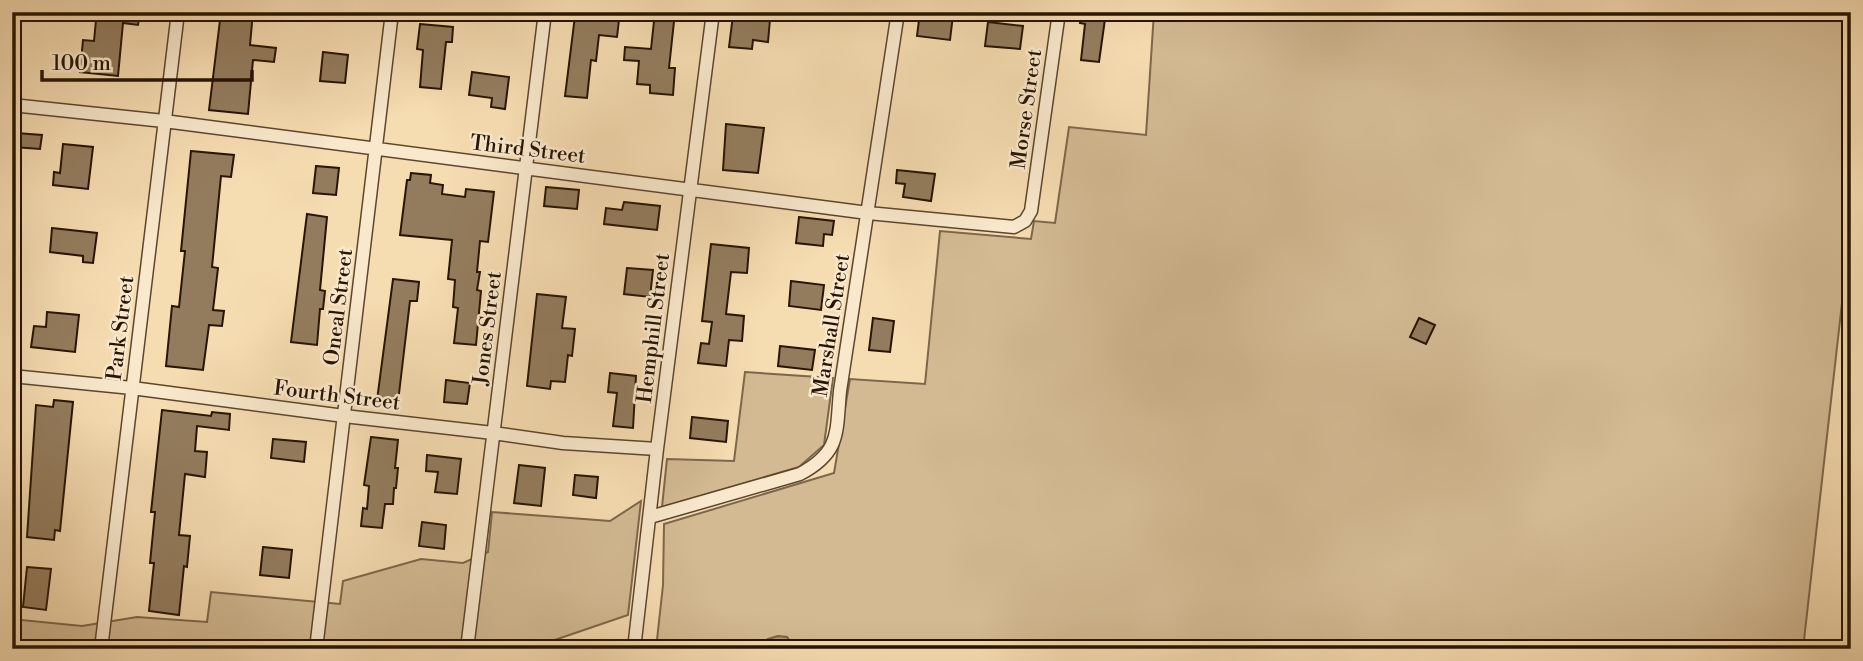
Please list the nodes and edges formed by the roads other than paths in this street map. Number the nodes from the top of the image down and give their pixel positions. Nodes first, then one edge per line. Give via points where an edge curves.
1 (178, 12) edge
2 (392, 12) edge
3 (545, 12) edge
4 (713, 12) edge
5 (898, 12) edge
6 (1059, 12) edge
7 (12, 105) edge
8 (164, 121) junction
9 (375, 149) junction
10 (526, 168) junction
11 (691, 188) junction
12 (1031, 211) joint
13 (868, 213) junction
14 (12, 376) edge
15 (132, 388) junction
16 (344, 416) junction
17 (493, 433) junction
18 (657, 449) junction
19 (650, 517) junction
20 (101, 649) edge
21 (316, 649) edge
22 (467, 649) edge
23 (634, 649) edge

1 - 8 street, Park Street
2 - 9 street, Oneal Street
3 - 10 street, Jones Street
4 - 11 street, Hemphill Street
5 - 13 street, Marshall Street
6 - 12 street, Morse Street
7 - 8 street, Third Street
8 - 9 street, Third Street
8 - 15 street, Park Street
9 - 10 street, Third Street
9 - 16 street, Oneal Street
10 - 11 street, Third Street
10 - 17 street, Jones Street
11 - 13 street, Third Street
11 - 18 street, Hemphill Street
12 - 13 street, Third Street via 1021,224 1006,228
13 - 19 street, Marshall Street via 831,449 800,474
14 - 15 street, Fourth Street
15 - 16 street, Fourth Street
15 - 20 street, Park Street
16 - 17 street, Fourth Street
16 - 21 street, Oneal Street
17 - 18 street, Fourth Street
17 - 22 street, Jones Street
18 - 19 street, Hemphill Street
19 - 23 street, Hemphill Street

